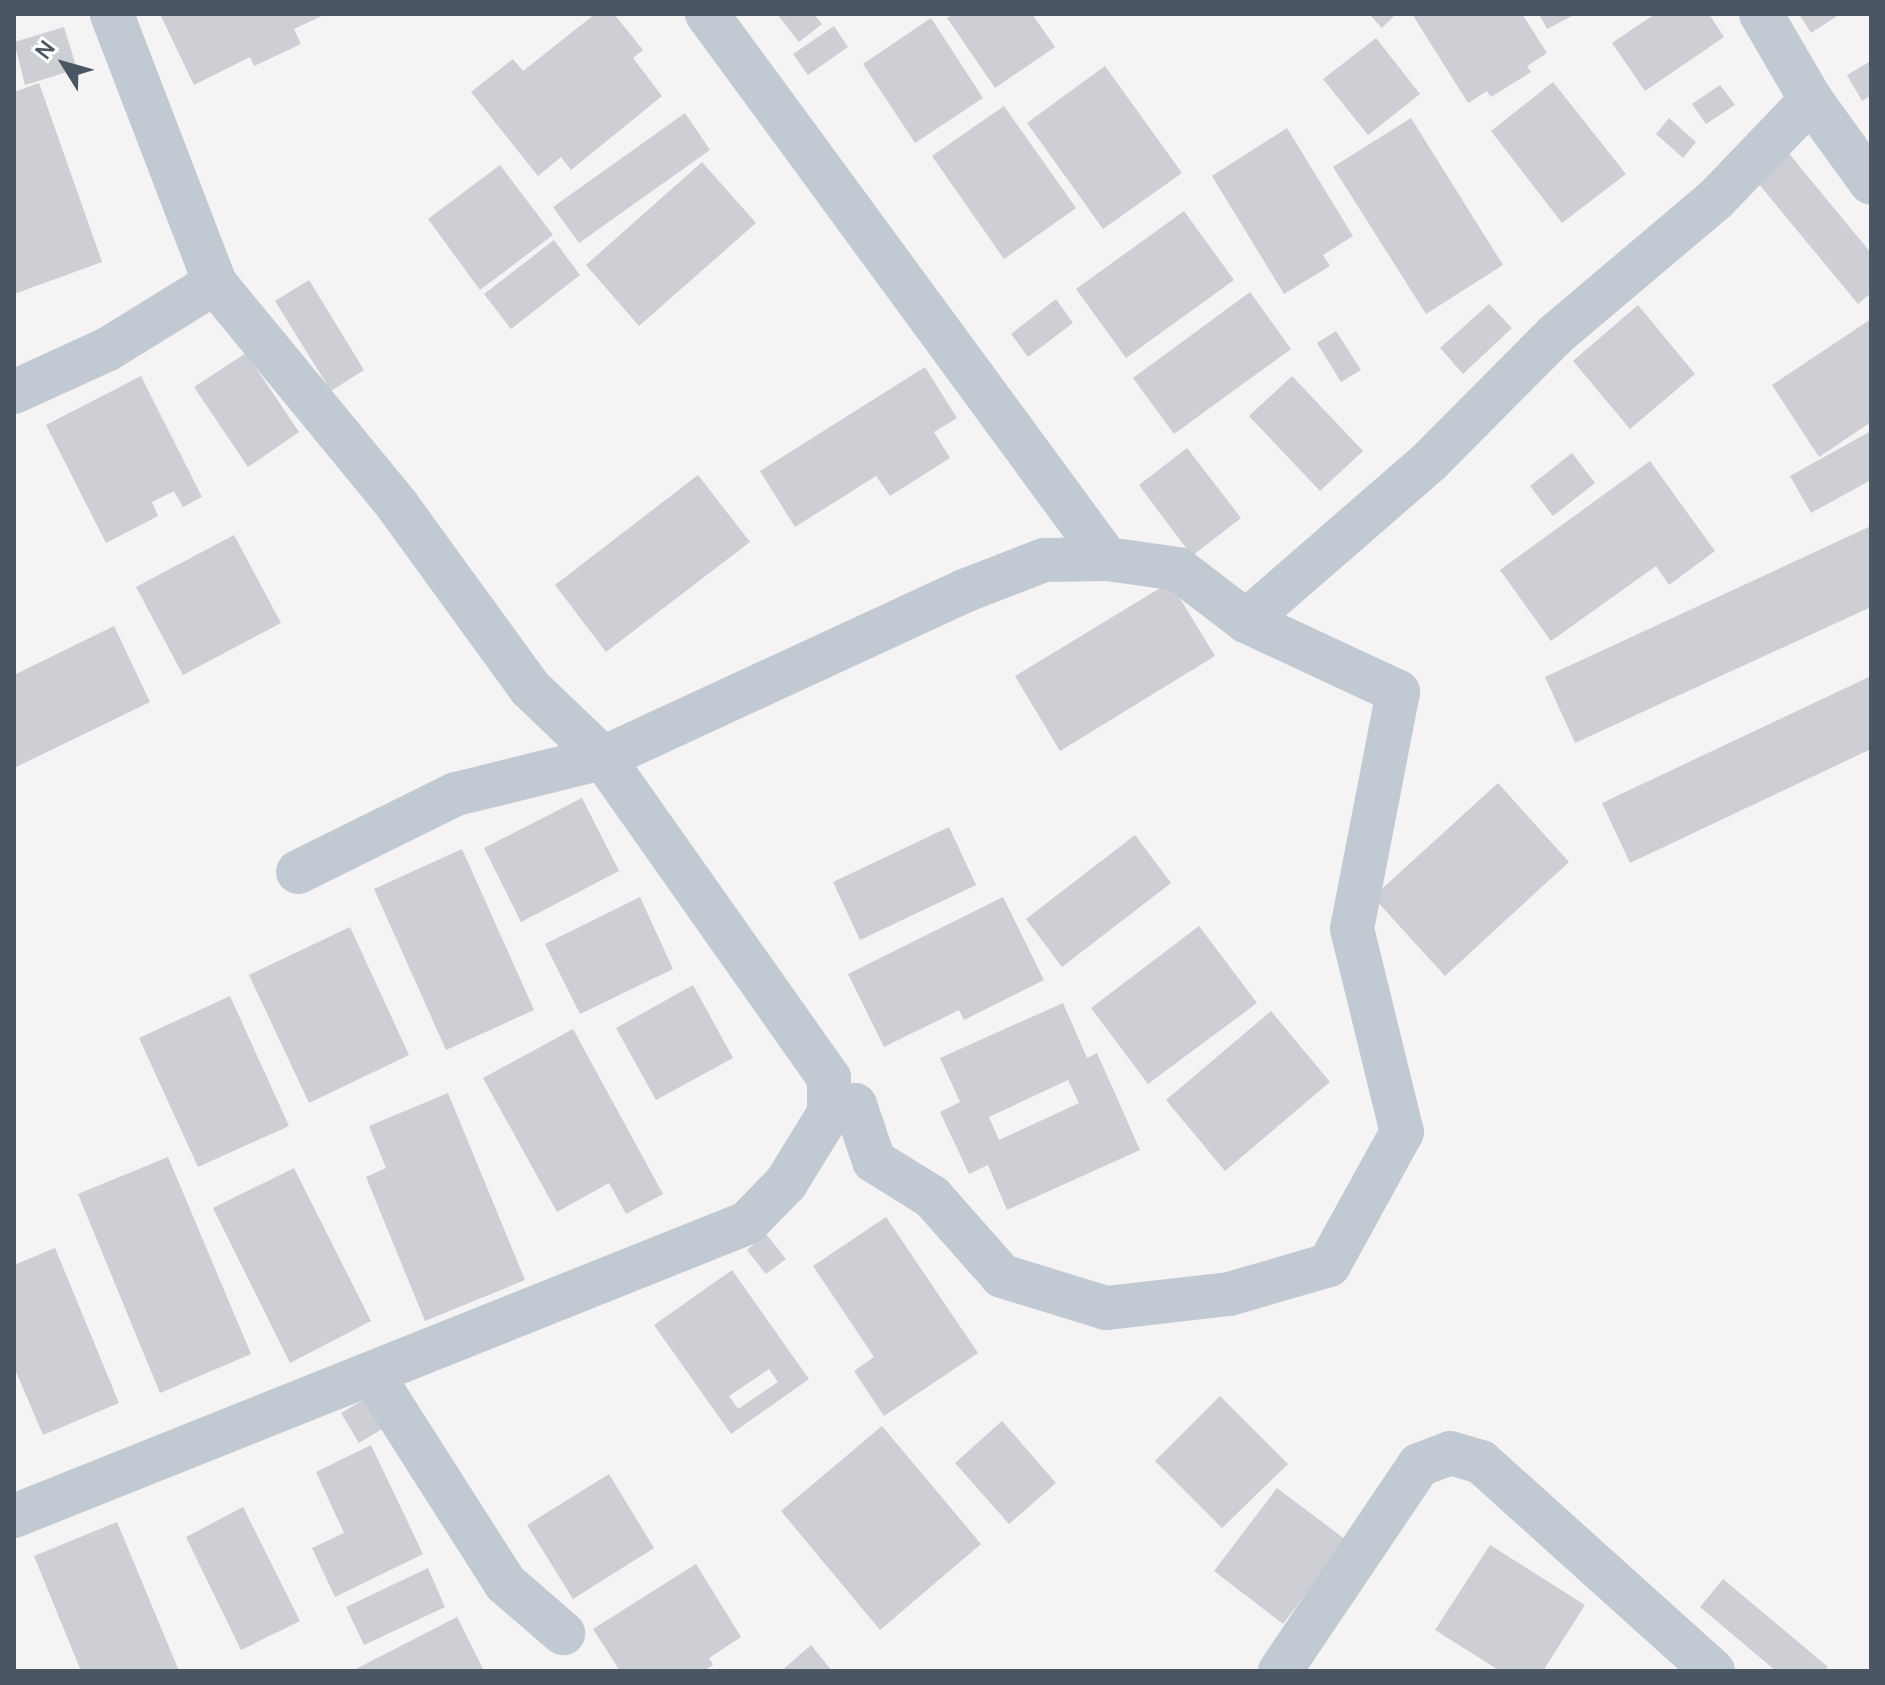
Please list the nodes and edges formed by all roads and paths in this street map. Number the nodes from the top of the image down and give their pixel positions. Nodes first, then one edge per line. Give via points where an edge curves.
1 (112, 14) edge
2 (707, 14) edge
3 (1761, 14) edge
4 (1811, 100) junction
5 (1871, 183) edge
6 (215, 283) junction
7 (14, 392) edge
8 (1107, 559) junction
9 (1246, 621) junction
10 (603, 758) junction
11 (298, 872) dead end
12 (829, 1113) junction
13 (372, 1374) junction
14 (14, 1516) edge
15 (563, 1633) dead end
16 (1280, 1671) edge
17 (1713, 1671) edge

1 - 6 street
2 - 8 street
3 - 4 street
4 - 5 street
4 - 9 street via 1715,200 1555,335 1429,462
6 - 7 street via 108,349
6 - 10 street via 398,506 530,688
8 - 9 street via 1178,569
8 - 10 street via 1044,560 964,591
9 - 12 street via 1398,692 1352,929 1402,1132 1329,1265 1229,1294 1106,1308 1002,1276 932,1197 874,1161 855,1105
10 - 11 street via 456,794
10 - 12 street via 829,1078
12 - 13 street via 786,1183 747,1223
13 - 14 street
13 - 15 street via 505,1583
16 - 17 street via 1419,1465 1450,1453 1481,1462

